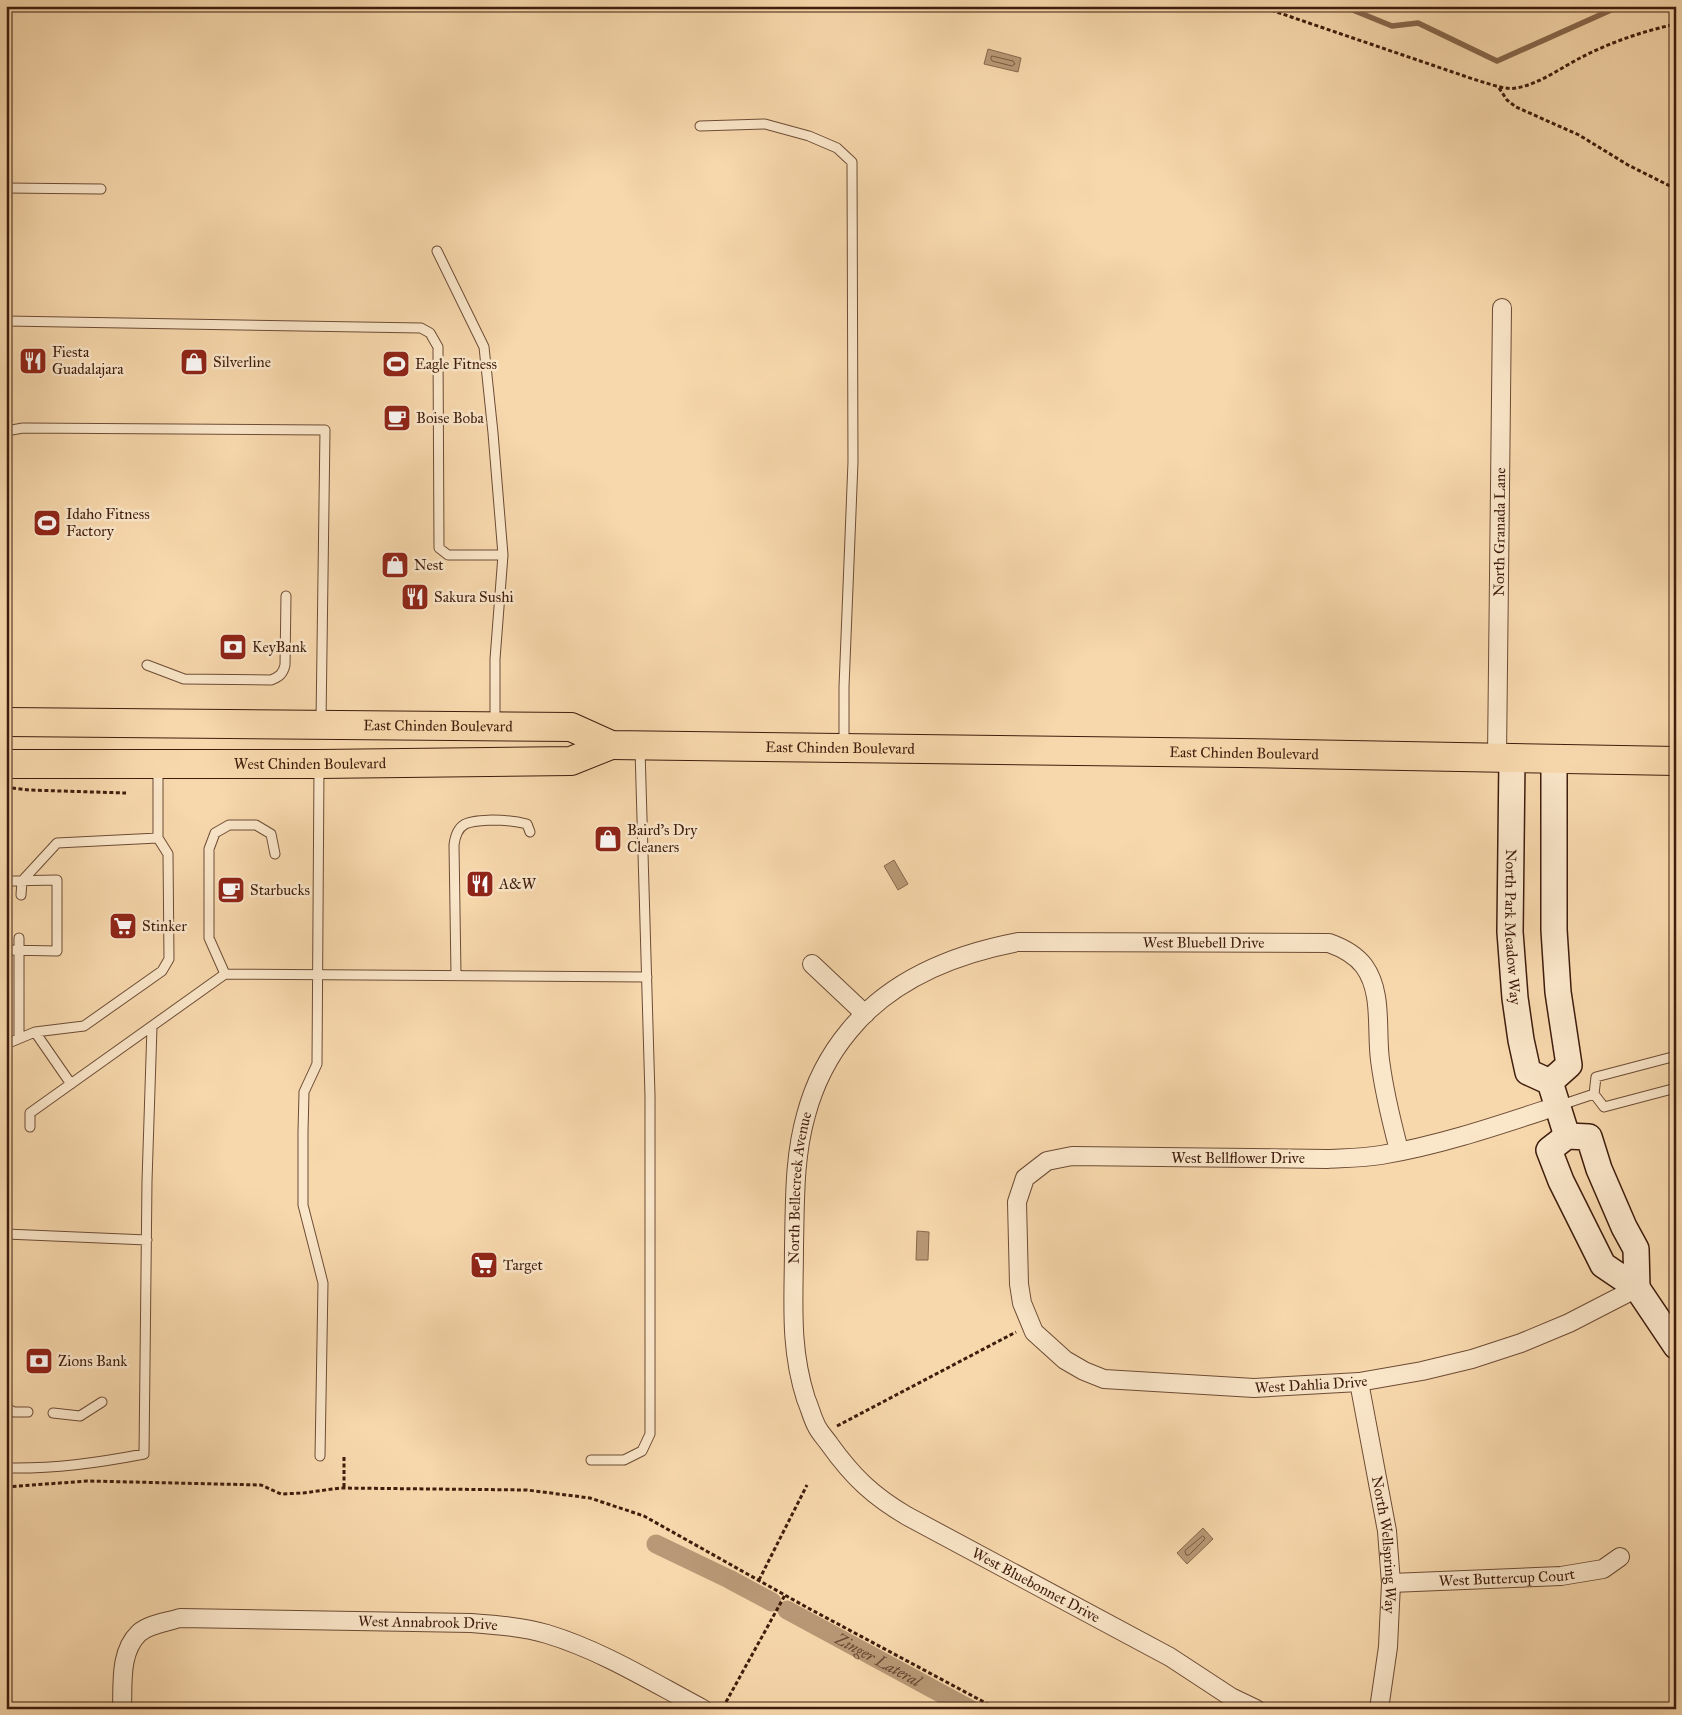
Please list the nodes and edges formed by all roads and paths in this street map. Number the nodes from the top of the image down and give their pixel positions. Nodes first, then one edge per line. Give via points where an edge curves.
1 (1259, 6) edge
2 (1676, 24) edge
3 (1499, 87) junction
4 (700, 126) dead end
5 (6, 188) edge
6 (1676, 188) edge
7 (100, 189) dead end
8 (437, 251) dead end
9 (1502, 308) dead end
10 (6, 321) edge
11 (6, 431) edge
12 (503, 555) junction
13 (286, 596) dead end
14 (147, 665) dead end
15 (6, 722) edge
16 (322, 725) junction
17 (495, 725) junction
18 (640, 744) junction
19 (611, 745) junction
20 (844, 748) junction
21 (1505, 757) junction
22 (1554, 758) junction
23 (1676, 761) edge
24 (6, 764) edge
25 (331, 764) junction
26 (158, 765) junction
27 (6, 788) edge
28 (126, 793) dead end
29 (530, 832) dead end
30 (158, 838) junction
31 (275, 854) dead end
32 (6, 881) edge
33 (22, 881) junction
34 (21, 895) dead end
35 (19, 938) dead end
36 (6, 950) edge
37 (19, 950) junction
38 (812, 964) dead end
39 (225, 974) junction
40 (317, 974) junction
41 (456, 975) junction
42 (647, 977) junction
43 (866, 1014) junction
44 (152, 1027) junction
45 (35, 1032) junction
46 (19, 1038) junction
47 (6, 1044) edge
48 (1676, 1056) edge
49 (1550, 1082) junction
50 (71, 1084) junction
51 (1676, 1088) edge
52 (1594, 1094) junction
53 (1557, 1106) junction
54 (30, 1127) dead end
55 (1568, 1136) junction
56 (1400, 1150) junction
57 (6, 1234) edge
58 (147, 1240) junction
59 (1019, 1284) joint
60 (1637, 1288) junction
61 (1016, 1332) dead end
62 (1676, 1346) edge
63 (1359, 1382) junction
64 (102, 1402) dead end
65 (6, 1408) edge
66 (28, 1412) dead end
67 (53, 1413) dead end
68 (831, 1437) junction
69 (320, 1456) dead end
70 (344, 1456) dead end
71 (591, 1460) dead end
72 (6, 1468) edge
73 (807, 1485) dead end
74 (6, 1487) edge
75 (344, 1488) junction
76 (1620, 1557) dead end
77 (759, 1580) junction
78 (1391, 1583) junction
79 (785, 1595) junction
80 (726, 1702) dead end
81 (122, 1709) edge
82 (703, 1709) edge
83 (997, 1709) edge
84 (1256, 1709) edge
85 (1379, 1709) edge

1 - 3 path
2 - 3 path via 1631,37 1584,56 1536,82 1516,88
3 - 6 path via 1506,100 1516,107 1579,135 1628,165
4 - 20 lane via 765,124 809,136 837,148 852,162 853,462
5 - 7 lane
8 - 12 lane via 484,347
9 - 21 street, North Granada Lane
10 - 12 lane via 421,328 430,333 438,347 439,548 448,555
11 - 16 lane via 23,428 325,430
12 - 17 lane via 495,660
13 - 14 lane via 285,665 278,678 184,679
15 - 16 main road, East Chinden Boulevard
16 - 17 main road, East Chinden Boulevard
17 - 19 main road, East Chinden Boulevard via 571,727
17 - 25 main road via 474,745 386,746
18 - 19 main road, East Chinden Boulevard
18 - 20 main road, East Chinden Boulevard
18 - 42 lane
19 - 25 main road, West Chinden Boulevard via 571,760
20 - 21 main road, East Chinden Boulevard
21 - 22 main road, East Chinden Boulevard
21 - 49 street, North Park Meadow Way via 1510,932 1521,1040 1528,1072
22 - 23 main road, East Chinden Boulevard
22 - 49 street via 1554,930 1558,992 1569,1065
24 - 26 main road, West Chinden Boulevard
25 - 26 main road, West Chinden Boulevard
25 - 40 lane
26 - 30 lane
27 - 28 path
29 - 41 lane via 527,824 512,820 470,821 458,830 454,845
30 - 33 lane via 57,843
30 - 45 lane via 168,854 169,959 162,971 84,1026
31 - 39 lane via 270,834 256,825 228,825 215,833 209,849 209,938
32 - 33 lane
33 - 34 lane
33 - 37 lane via 57,880 57,950
35 - 37 lane
36 - 37 lane
37 - 46 lane
38 - 43 street
39 - 40 lane
39 - 44 lane
40 - 41 lane
40 - 69 lane via 317,1064 304,1092 303,1205 323,1283
41 - 42 lane
42 - 71 lane via 650,1434 642,1451 624,1460
43 - 56 street, West Bluebell Drive via 901,986 939,964 979,950 1018,942 1329,943 1349,950 1364,966 1374,985 1380,1058 1389,1113
43 - 68 street, North Bellecreek Avenue via 835,1050 813,1093 805,1115 796,1162 793,1333 796,1363 817,1426
44 - 50 lane
44 - 58 lane
45 - 46 lane
45 - 50 lane
46 - 47 lane
48 - 52 lane via 1596,1077
49 - 53 street
50 - 54 lane via 30,1113
51 - 52 lane via 1604,1107
52 - 53 lane
53 - 55 street
53 - 56 street, West Bellflower Drive via 1430,1145
55 - 60 street via 1589,1137 1599,1169 1636,1249
55 - 60 street via 1549,1150 1561,1181 1602,1265
56 - 59 street, West Bellflower Drive via 1368,1157 1328,1159 1072,1156 1047,1161 1025,1178 1017,1202
57 - 58 lane
58 - 72 lane via 144,1454 90,1464
59 - 63 street, West Dahlia Drive via 1022,1303 1034,1332 1065,1360 1104,1379 1254,1388
60 - 62 street
60 - 63 street, West Dahlia Drive via 1521,1343 1422,1371
61 - 68 path
63 - 78 street, North Wellspring Way via 1387,1531
64 - 67 lane via 80,1416
65 - 66 lane via 14,1412
68 - 84 street, West Bluebonnet Drive via 846,1468 889,1505 1170,1657 1231,1697
70 - 75 path
73 - 77 path
74 - 75 path via 87,1481 261,1485 281,1494
75 - 77 path via 527,1490 590,1498 644,1516
76 - 78 street, West Buttercup Court via 1602,1569 1561,1576
77 - 79 path
78 - 85 street, North Wellspring Way via 1388,1647
79 - 80 path
79 - 83 path
81 - 82 street, West Annabrook Drive via 123,1666 128,1650 139,1633 180,1618 509,1626 579,1645

